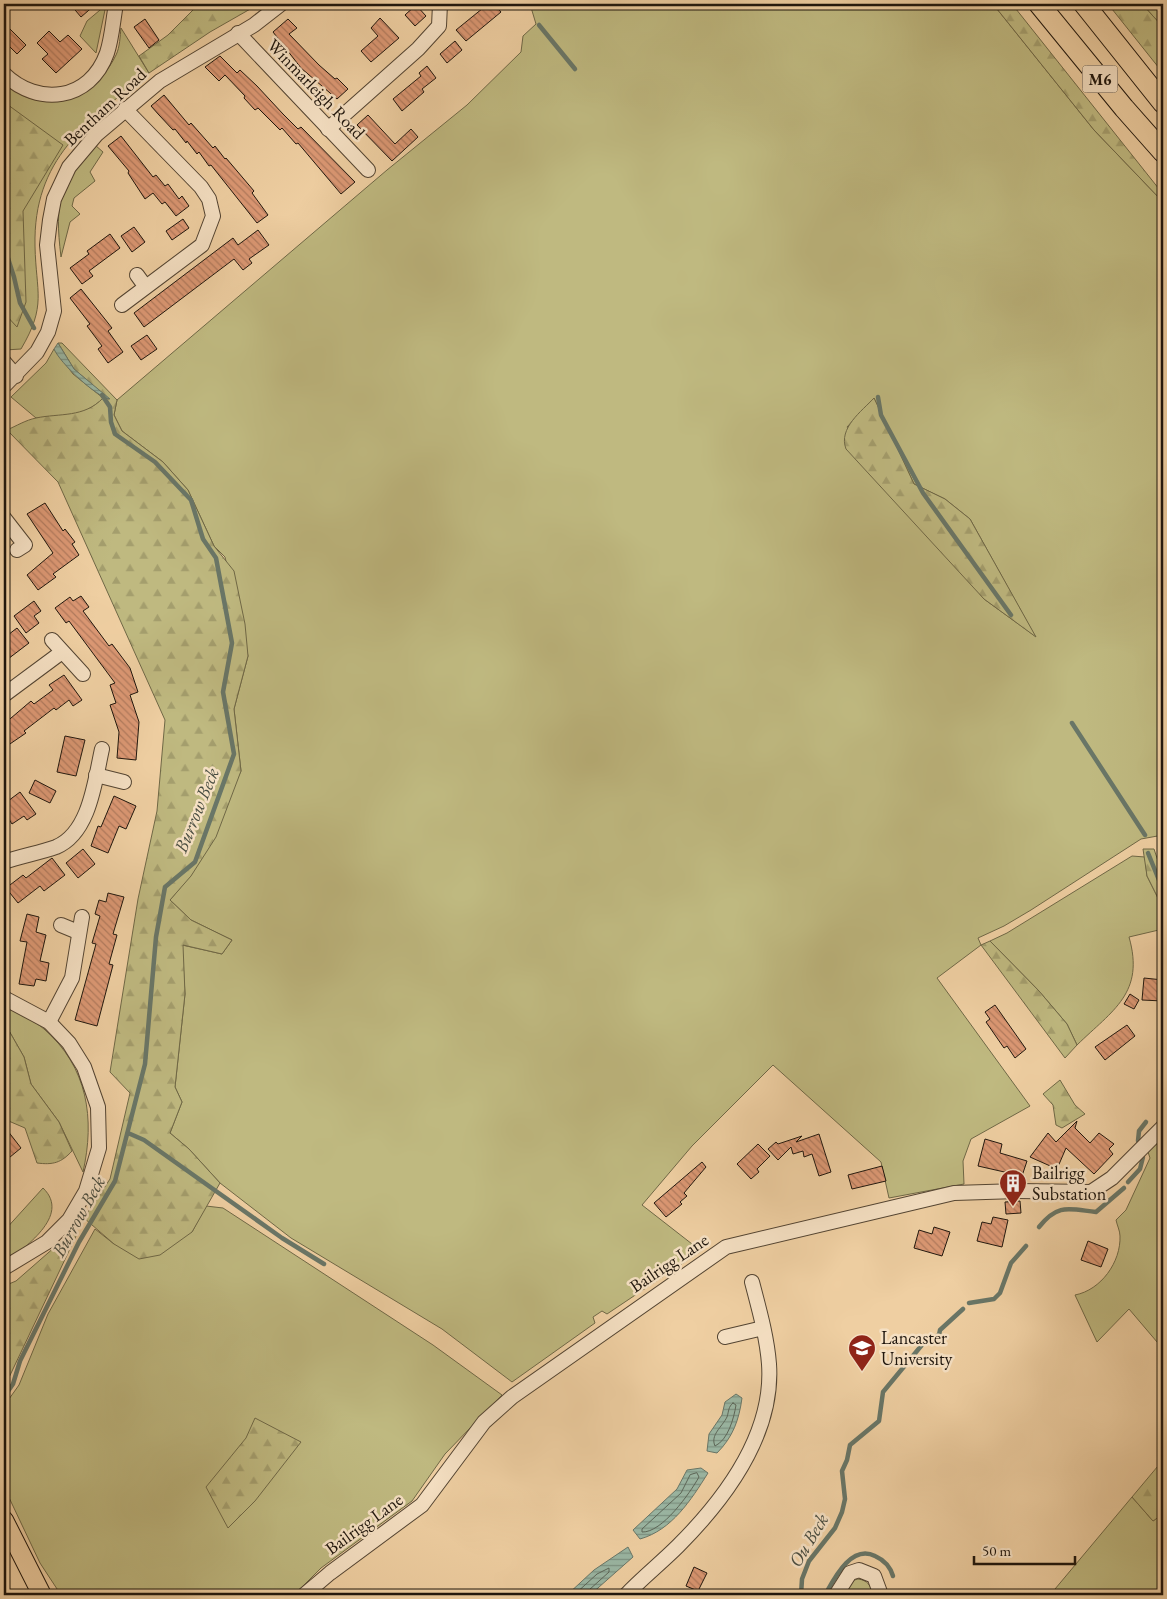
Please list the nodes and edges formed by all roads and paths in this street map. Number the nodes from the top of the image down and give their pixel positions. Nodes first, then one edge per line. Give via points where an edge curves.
1 (116, 4) edge
2 (281, 4) edge
3 (440, 4) edge
4 (1039, 4) edge
5 (1084, 4) edge
6 (238, 33) junction
7 (4, 74) edge
8 (1163, 103) edge
9 (125, 109) junction
10 (328, 129) junction
11 (1163, 152) edge
12 (368, 170) dead end
13 (137, 275) dead end
14 (146, 286) junction
15 (122, 305) dead end
16 (4, 362) edge
17 (16, 376) junction
18 (4, 386) edge
19 (4, 518) edge
20 (17, 550) dead end
21 (52, 640) dead end
22 (62, 652) junction
23 (83, 674) dead end
24 (4, 695) edge
25 (102, 748) dead end
26 (96, 775) junction
27 (124, 782) dead end
28 (4, 862) edge
29 (82, 917) dead end
30 (61, 925) dead end
31 (78, 932) junction
32 (4, 998) edge
33 (49, 1022) junction
34 (1163, 1127) edge
35 (4, 1268) edge
36 (752, 1282) dead end
37 (763, 1328) junction
38 (725, 1338) dead end
39 (4, 1520) edge
40 (633, 1593) edge
41 (42, 1595) edge
42 (304, 1595) edge
43 (836, 1595) edge
44 (882, 1595) edge

1 - 7 street via 107,53 99,70 88,82 70,93 36,94 23,89
2 - 6 street, Bentham Road
3 - 10 street via 438,26 428,38
4 - 11 highway, M6
5 - 8 highway, M6
6 - 9 street, Bentham Road via 160,81
6 - 10 street, Winmarleigh Road
9 - 14 street via 201,187 209,199 213,216 202,245
9 - 17 street, Bentham Road via 82,149 60,184 54,199 48,245 54,311 48,332 37,352
10 - 12 street, Winmarleigh Road
13 - 14 street
14 - 15 street
16 - 17 street
17 - 18 street, Bentham Road
19 - 20 street via 24,545
21 - 22 street
22 - 23 street
22 - 24 street
25 - 26 street
26 - 27 street
26 - 28 street via 83,823 73,834 58,846
29 - 31 street
30 - 31 street
31 - 33 street via 72,978
32 - 33 street
33 - 35 street via 84,1067 98,1107 99,1148 86,1191 69,1220 47,1242
34 - 42 street, Bailrigg Lane via 1112,1178 1091,1192 1018,1190 954,1194 726,1247 512,1397 484,1422 422,1505
36 - 37 street
37 - 38 street
37 - 40 street via 770,1365 768,1388 762,1421 749,1452 703,1519
39 - 41 main road
43 - 44 street via 850,1574 859,1570 874,1576

